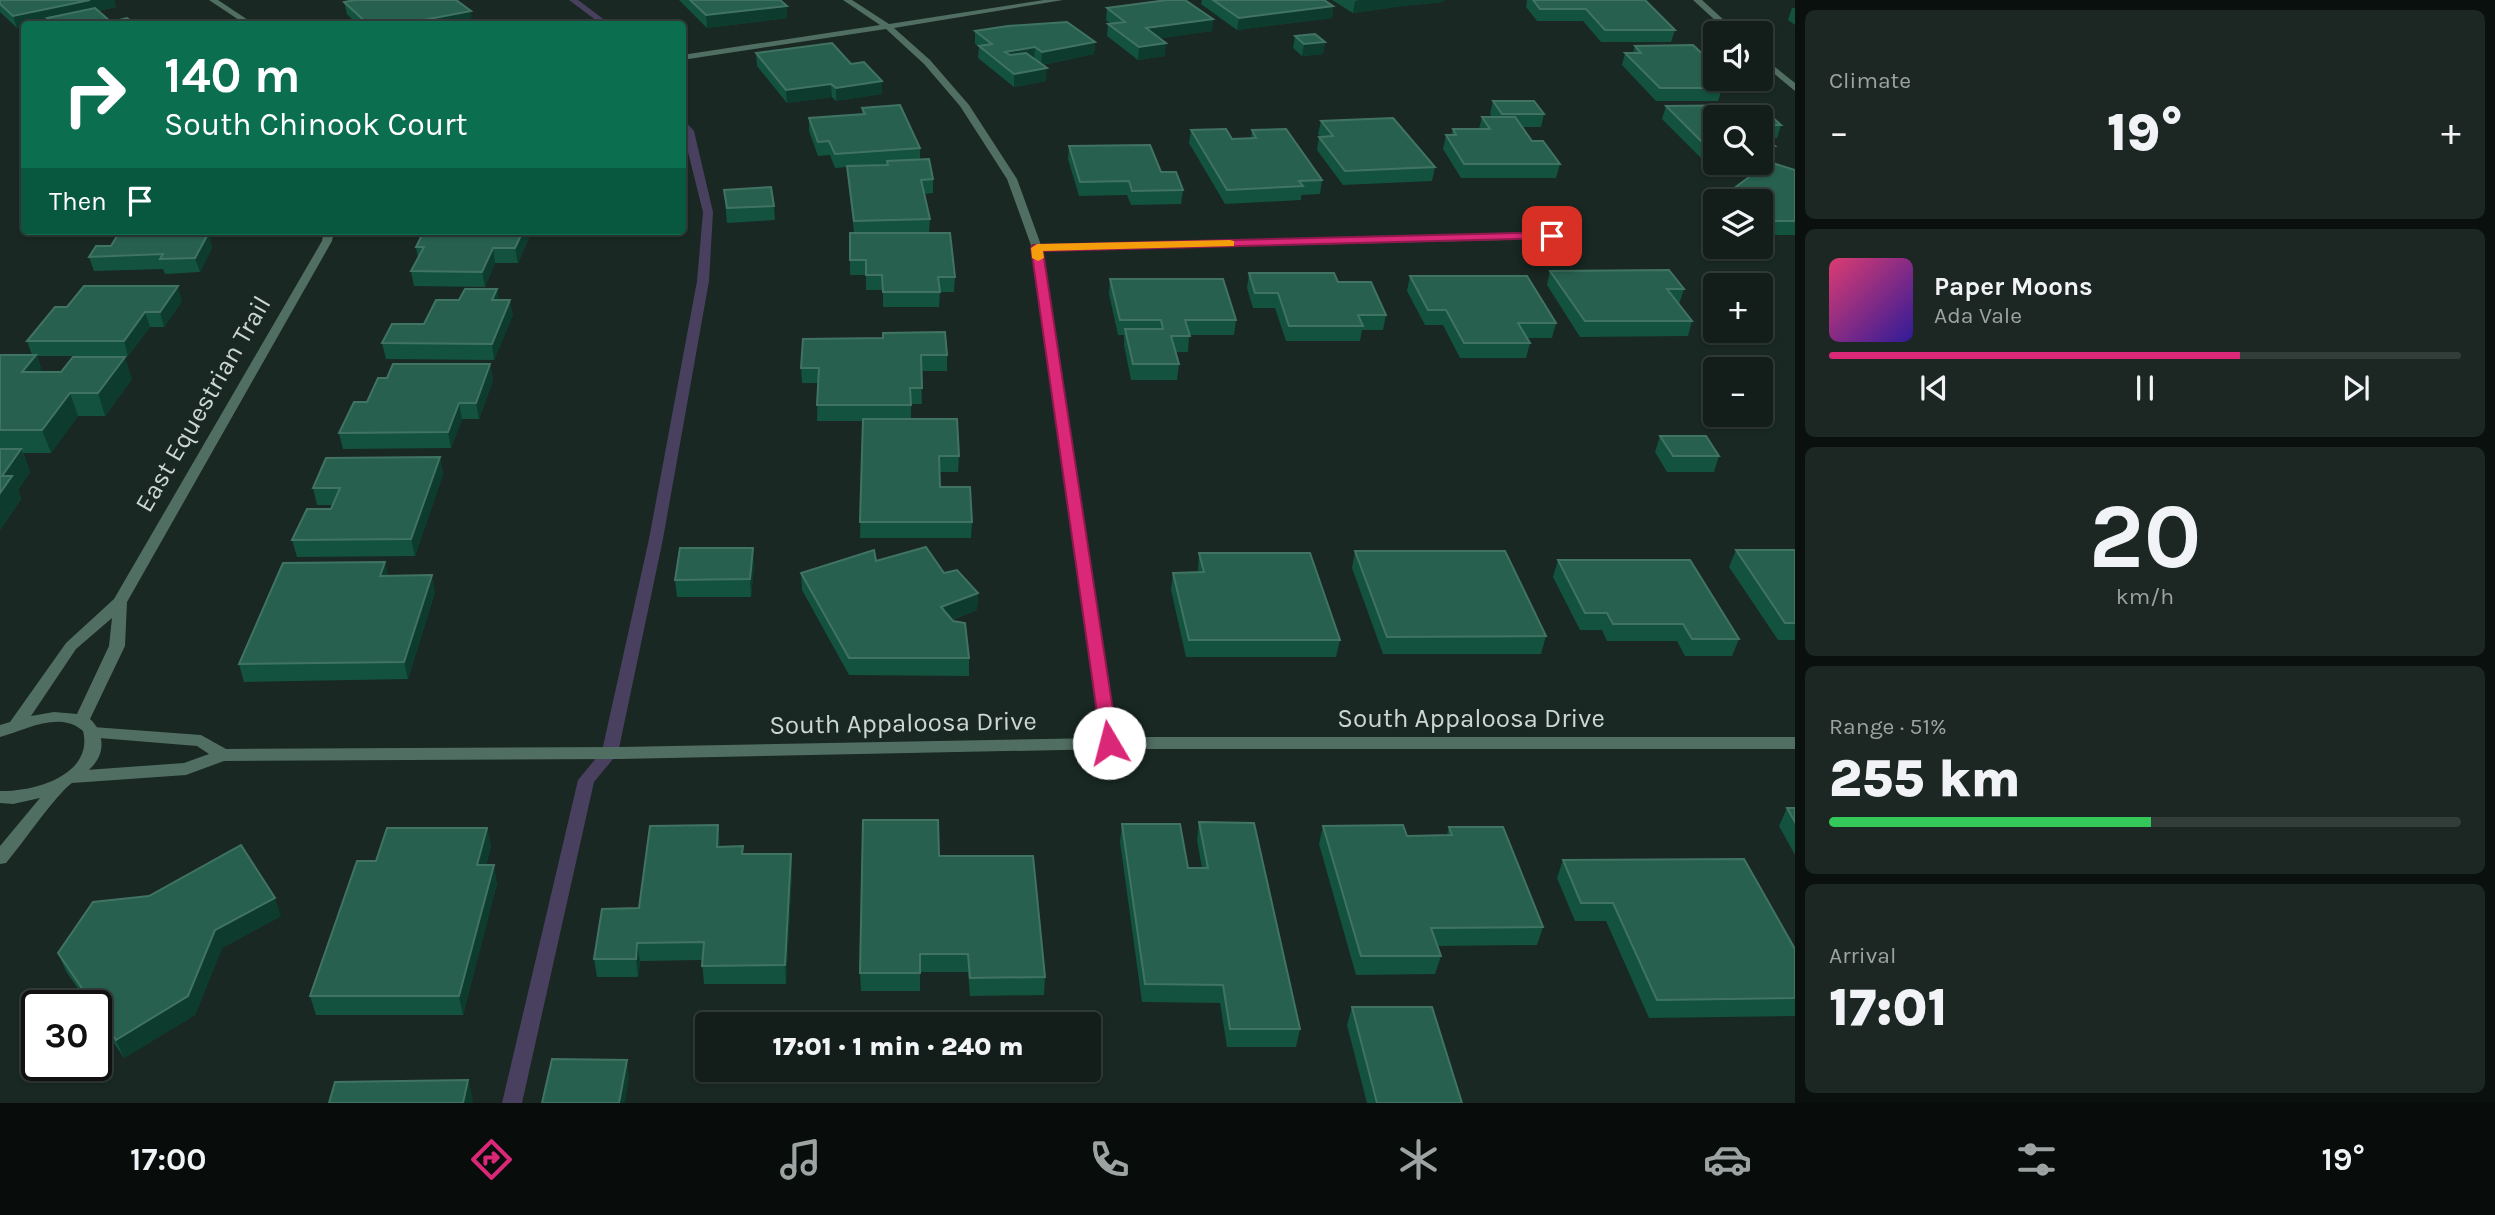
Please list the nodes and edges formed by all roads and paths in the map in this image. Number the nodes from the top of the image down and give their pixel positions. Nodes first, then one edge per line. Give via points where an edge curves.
1 (213, 0) edge
2 (847, 0) edge
3 (1059, 0) edge
4 (1697, 0) edge
5 (245, 21) edge
6 (1721, 21) edge
7 (888, 27) junction
8 (686, 57) edge
9 (1773, 69) edge
10 (1795, 88) edge
11 (328, 235) edge
12 (1552, 236) dead end
13 (1037, 248) junction
14 (120, 602) junction
15 (16, 724) junction
16 (87, 727) junction
17 (0, 732) edge
18 (1109, 743) junction
19 (1795, 743) edge
20 (223, 755) junction
21 (66, 780) junction
22 (0, 797) edge
23 (0, 858) edge

1 - 5 street
2 - 7 street
3 - 7 street
4 - 6 street
7 - 8 street
7 - 13 street via 928,62 964,105 1012,179
9 - 10 street
11 - 14 street, East Equestrian Trail
12 - 13 street
13 - 18 street
14 - 15 street, East Equestrian Trail via 71,646
14 - 16 street, East Equestrian Trail via 117,646
15 - 16 street, South Appaloosa Drive via 52,716
15 - 17 street
16 - 20 street, South Appaloosa Drive via 201,741
16 - 21 street, East Equestrian Trail via 95,743 91,754
18 - 19 street, South Appaloosa Drive
18 - 20 street, South Appaloosa Drive
20 - 21 street, South Appaloosa Drive via 186,769
21 - 22 street via 24,797
21 - 23 street

